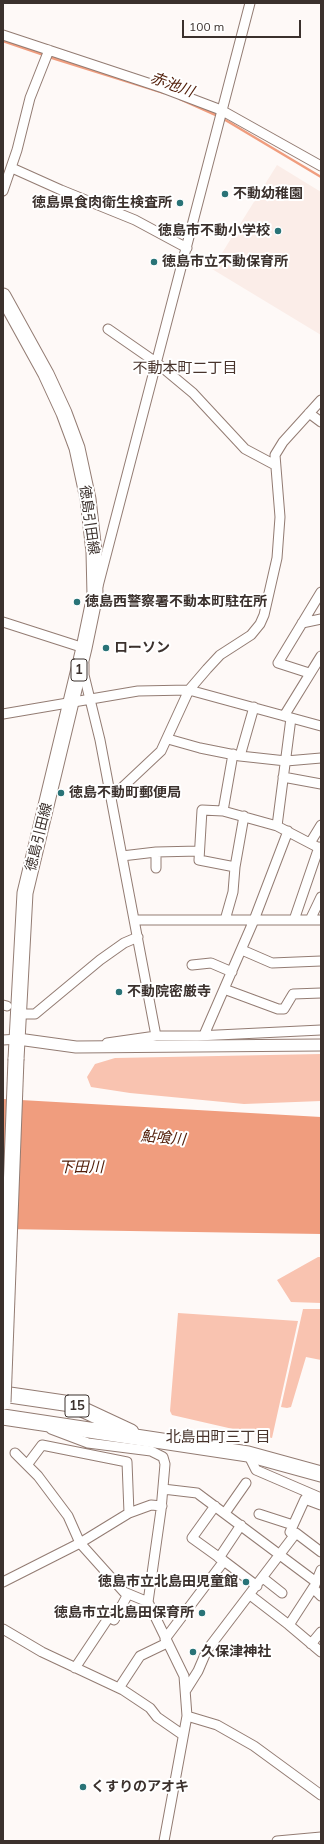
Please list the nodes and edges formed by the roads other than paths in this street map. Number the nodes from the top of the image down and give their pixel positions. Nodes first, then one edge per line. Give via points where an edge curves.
1 (250, 3) edge
2 (3, 35) edge
3 (49, 50) junction
4 (221, 110) junction
5 (321, 166) edge
6 (12, 168) junction
7 (3, 191) edge
8 (186, 248) junction
9 (3, 296) edge
10 (108, 329) dead end
11 (157, 363) junction
12 (321, 400) edge
13 (310, 412) junction
14 (321, 422) edge
15 (275, 465) junction
16 (321, 592) edge
17 (95, 595) junction
18 (321, 619) edge
19 (3, 622) edge
20 (302, 623) junction
21 (84, 648) junction
22 (321, 656) edge
23 (309, 673) junction
24 (189, 690) junction
25 (91, 700) junction
26 (72, 702) junction
27 (254, 707) junction
28 (3, 714) edge
29 (288, 717) junction
30 (320, 724) edge
31 (168, 739) junction
32 (237, 755) junction
33 (321, 758) edge
34 (286, 761) junction
35 (284, 777) junction
36 (321, 784) edge
37 (111, 798) junction
38 (223, 811) junction
39 (244, 816) junction
40 (321, 824) edge
41 (277, 826) junction
42 (288, 831) junction
43 (317, 846) edge
44 (199, 851) junction
45 (156, 852) junction
46 (122, 856) junction
47 (235, 867) junction
48 (156, 868) dead end
49 (321, 897) edge
50 (135, 920) junction
51 (225, 920) junction
52 (254, 920) junction
53 (294, 920) junction
54 (310, 920) junction
55 (321, 920) edge
56 (138, 937) junction
57 (242, 950) junction
58 (321, 961) edge
59 (192, 965) dead end
60 (232, 972) junction
61 (224, 990) junction
62 (321, 992) edge
63 (25, 1014) dead end
64 (321, 1030) edge
65 (204, 1035) junction
66 (156, 1036) junction
67 (10, 1040) edge
68 (321, 1045) edge
69 (76, 1047) junction
70 (3, 1394) edge
71 (3, 1402) edge
72 (3, 1417) edge
73 (29, 1420) junction
74 (145, 1439) junction
75 (15, 1453) dead end
76 (248, 1454) junction
77 (27, 1465) junction
78 (321, 1474) edge
79 (246, 1483) dead end
80 (163, 1489) junction
81 (321, 1498) edge
82 (321, 1505) edge
83 (162, 1506) junction
84 (216, 1506) junction
85 (128, 1513) junction
86 (225, 1513) junction
87 (259, 1514) dead end
88 (241, 1525) junction
89 (293, 1525) junction
90 (294, 1536) junction
91 (80, 1543) junction
92 (321, 1552) edge
93 (281, 1555) junction
94 (221, 1559) junction
95 (321, 1570) edge
96 (3, 1582) edge
97 (260, 1582) junction
98 (315, 1585) junction
99 (282, 1593) dead end
100 (128, 1594) junction
101 (250, 1595) junction
102 (321, 1596) edge
103 (148, 1602) junction
104 (289, 1625) junction
105 (3, 1629) edge
106 (321, 1632) edge
107 (166, 1641) junction
108 (311, 1644) junction
109 (321, 1652) edge
110 (75, 1668) junction
111 (119, 1688) junction
112 (186, 1690) junction
113 (187, 1716) junction
114 (183, 1735) junction
115 (321, 1795) edge
116 (321, 1837) edge
117 (164, 1841) edge
118 (277, 1841) edge

1 - 4 street
2 - 3 street
3 - 4 street
3 - 6 street via 30,98
4 - 5 street
4 - 8 street
6 - 7 street
6 - 8 street via 135,220
8 - 11 street
9 - 17 main road, 徳島引田線 / 1 via 46,374 77,448 88,499 94,552
10 - 11 street
11 - 15 street via 193,393 245,449
11 - 17 street
12 - 13 street
13 - 14 street
13 - 15 street via 278,449
15 - 24 street via 280,524 277,558 264,615 251,636 220,655
16 - 20 street
17 - 21 main road, 徳島引田線 / 1
18 - 20 street
19 - 21 street
20 - 23 street via 278,663
21 - 25 street via 84,675
21 - 26 main road, 徳島引田線 / 1
22 - 23 street
23 - 29 street
24 - 25 street via 138,691
24 - 27 street
24 - 31 street
25 - 26 street
25 - 37 street
26 - 28 street
26 - 67 main road, 徳島引田線 / 1 via 25,893
27 - 29 street
27 - 32 street
29 - 30 street
29 - 34 street
31 - 32 street
31 - 37 street via 149,764
32 - 34 street
32 - 38 street
33 - 34 street
34 - 35 street
35 - 36 street
35 - 41 street
37 - 46 street
38 - 39 street
38 - 44 street via 202,810
39 - 41 street
39 - 47 street
40 - 43 street
41 - 42 street
42 - 43 street
42 - 52 street
43 - 53 street
44 - 45 street
44 - 47 street via 199,860
45 - 46 street
45 - 48 street
46 - 50 street
47 - 51 street via 233,892
49 - 54 street
50 - 51 street
50 - 56 street
51 - 52 street
52 - 53 street
52 - 57 street
53 - 54 street
54 - 55 street
56 - 63 street via 124,943 100,960 35,1014
56 - 66 street
57 - 58 street via 272,963
57 - 60 street
59 - 60 street via 211,963
60 - 61 street
61 - 62 street via 278,1009 284,1009 293,994
61 - 65 street
64 - 65 street
65 - 66 street
66 - 69 street
67 - 69 street
67 - 71 main road, 徳島引田線 / 1, bridge via 16,1058
68 - 69 street
70 - 74 main road, 15 via 71,1404
72 - 73 main road, 15
73 - 74 main road, 15
73 - 80 street via 88,1443 151,1451 163,1457 166,1464
74 - 76 main road, 15
75 - 77 street
76 - 78 main road, 15
76 - 81 street via 256,1470
77 - 85 street via 42,1445 127,1462
77 - 91 street via 68,1516
79 - 86 street
80 - 83 street
80 - 84 street via 197,1493
82 - 89 street via 305,1499
83 - 85 street via 151,1505
83 - 103 street
84 - 86 street
84 - 94 street via 192,1538
85 - 91 street
86 - 88 street
87 - 89 street
88 - 93 street
88 - 94 street
89 - 90 street via 290,1532
90 - 92 street via 296,1533
90 - 93 street
91 - 96 street
91 - 100 street
93 - 97 street
93 - 98 street
94 - 97 street
94 - 107 street
95 - 98 street
97 - 99 street
97 - 101 street
98 - 102 street
98 - 104 street
100 - 103 street
100 - 110 street via 114,1620 109,1616
101 - 104 street
101 - 112 street via 206,1650 198,1671
103 - 107 street
104 - 108 street
105 - 110 street
106 - 108 street
107 - 111 street via 140,1656
107 - 112 street via 184,1676
108 - 109 street
110 - 111 street
111 - 114 street via 150,1708
112 - 113 street
113 - 114 street
113 - 115 street via 217,1725 254,1746
114 - 117 street
116 - 118 street

